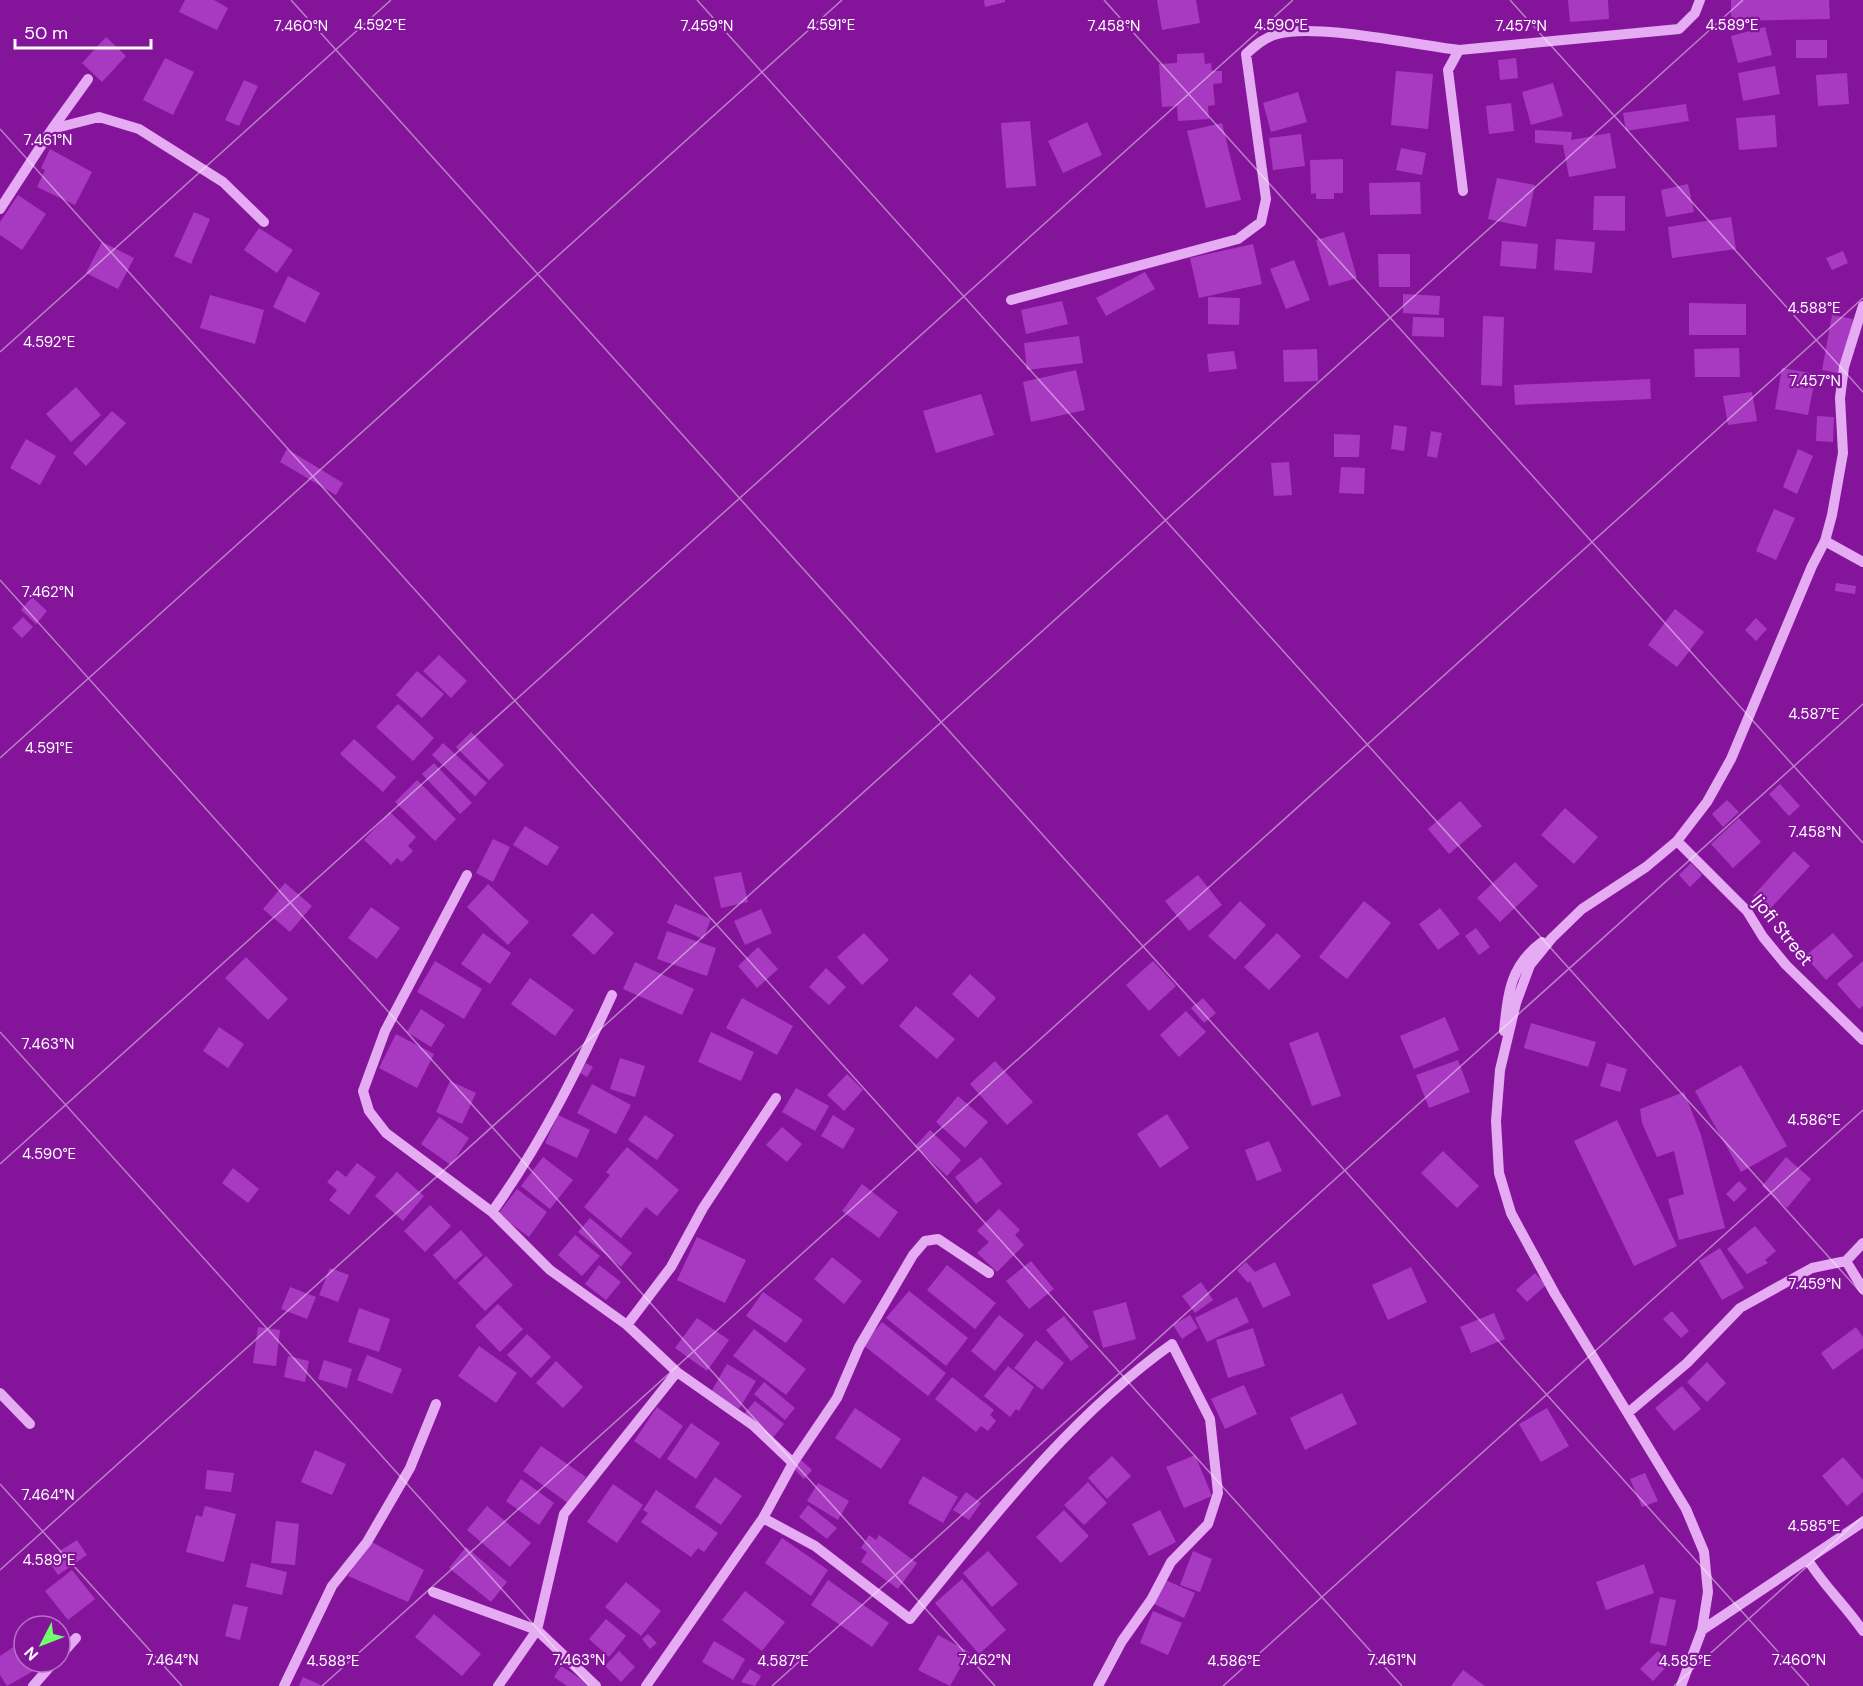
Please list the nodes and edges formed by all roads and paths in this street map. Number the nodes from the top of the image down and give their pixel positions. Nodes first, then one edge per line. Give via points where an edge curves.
1 (1700, 0) edge
2 (1459, 50) junction
3 (88, 79) dead end
4 (52, 129) junction
5 (1463, 191) dead end
6 (0, 209) edge
7 (264, 222) dead end
8 (1011, 300) dead end
9 (1863, 306) edge
10 (1825, 542) junction
11 (1863, 562) edge
12 (1677, 841) junction
13 (467, 875) dead end
14 (612, 995) dead end
15 (1863, 1040) edge
16 (776, 1098) dead end
17 (492, 1212) junction
18 (1863, 1243) edge
19 (1846, 1261) junction
20 (989, 1273) dead end
21 (1863, 1289) edge
22 (627, 1325) junction
23 (677, 1372) junction
24 (0, 1393) edge
25 (436, 1404) dead end
26 (1629, 1412) junction
27 (30, 1424) dead end
28 (793, 1463) junction
29 (763, 1518) junction
30 (1863, 1522) edge
31 (1808, 1560) junction
32 (433, 1592) dead end
33 (537, 1630) junction
34 (1702, 1630) junction
35 (1863, 1631) edge
36 (76, 1638) dead end
37 (72, 1642) edge
38 (44, 1674) edge
39 (33, 1686) edge
40 (284, 1686) edge
41 (498, 1686) edge
42 (596, 1686) edge
43 (646, 1686) edge
44 (1098, 1686) edge
45 (1681, 1686) edge

1 - 2 street via 1695,13 1678,29
2 - 5 street via 1448,70
2 - 8 street via 1321,32 1278,33 1259,42 1246,54 1266,199 1261,222 1239,239
3 - 4 street
4 - 6 street
4 - 7 street via 99,117 139,129 223,182
9 - 10 street via 1839,398 1843,453
10 - 11 street
10 - 12 street via 1731,759 1707,802
12 - 15 street, Ijofi Street via 1747,911 1786,965
12 - 26 street via 1646,867 1582,909 1530,965 1516,1003 1500,1070 1496,1120 1499,1173 1512,1213 1555,1294
13 - 17 street via 385,1031 363,1091 369,1111 386,1134
14 - 17 street via 546,1131
16 - 22 street via 703,1208 671,1267
17 - 22 street via 550,1270
18 - 19 street
19 - 21 street
19 - 26 street via 1812,1268 1740,1308 1687,1362
20 - 28 street via 938,1239 925,1241 859,1347 837,1398
22 - 23 street
23 - 28 street via 754,1426
23 - 33 street via 564,1514
24 - 27 street
25 - 40 street via 410,1468 367,1542 332,1586
26 - 34 street via 1686,1509 1704,1552 1708,1592
28 - 29 street
29 - 43 street
29 - 44 street via 815,1546 910,1618 1045,1455 1132,1373 1172,1344 1210,1419 1218,1493 1208,1524 1171,1562
30 - 31 street
31 - 34 street
31 - 35 street
32 - 33 street
33 - 41 street
33 - 42 street
34 - 45 street
36 - 37 street
38 - 39 street

